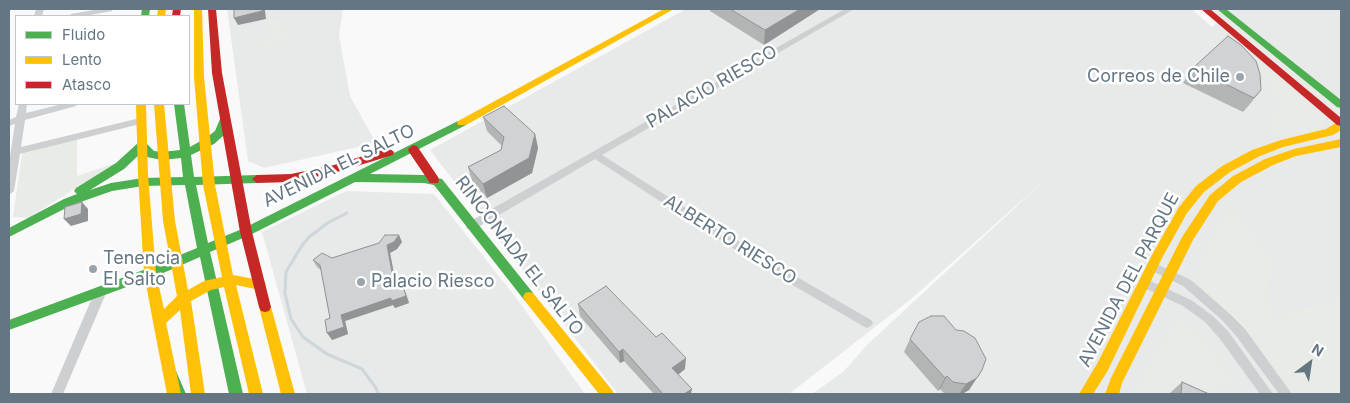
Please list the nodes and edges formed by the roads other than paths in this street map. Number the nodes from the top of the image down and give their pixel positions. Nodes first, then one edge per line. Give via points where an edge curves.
1 (108, 9) edge
2 (198, 9) edge
3 (212, 9) edge
4 (659, 9) edge
5 (670, 9) edge
6 (850, 9) edge
7 (1205, 9) edge
8 (1221, 9) edge
9 (79, 15) edge
10 (24, 105) edge
11 (70, 105) edge
12 (141, 105) edge
13 (159, 105) edge
14 (179, 105) edge
15 (1341, 106) edge
16 (21, 119) junction
17 (224, 121) junction
18 (9, 122) edge
19 (140, 122) junction
20 (1341, 126) edge
21 (1341, 143) edge
22 (142, 146) junction
23 (414, 149) junction
24 (15, 152) junction
25 (595, 155) junction
26 (291, 178) junction
27 (354, 178) junction
28 (236, 180) junction
29 (434, 180) junction
30 (180, 181) junction
31 (143, 182) junction
32 (9, 191) edge
33 (145, 200) junction
34 (58, 207) junction
35 (471, 226) junction
36 (246, 232) junction
37 (9, 233) edge
38 (1152, 266) junction
39 (1169, 273) junction
40 (150, 274) junction
41 (1144, 283) junction
42 (260, 285) junction
43 (1160, 290) junction
44 (100, 291) junction
45 (159, 322) junction
46 (867, 323) dead end
47 (9, 325) edge
48 (171, 375) junction
49 (57, 394) edge
50 (174, 394) edge
51 (179, 394) edge
52 (198, 394) edge
53 (236, 394) edge
54 (256, 394) edge
55 (288, 394) edge
56 (607, 394) edge
57 (1086, 394) edge
58 (1112, 394) edge
59 (1267, 394) edge
60 (1286, 394) edge

1 - 9 street
2 - 54 main road via 199,77 209,185 234,308
3 - 17 main road via 215,62
4 - 26 main road, AVENIDA EL SALTO via 402,146 353,164
5 - 23 main road, AVENIDA EL SALTO
6 - 25 street, PALACIO RIESCO
7 - 20 main road
8 - 15 main road
10 - 16 street
11 - 16 street
12 - 19 main road
13 - 52 main road via 169,222
14 - 53 main road via 196,216
16 - 18 street
16 - 24 street
17 - 22 main road via 222,129 210,141 187,153 156,155
17 - 28 main road
19 - 22 main road
19 - 24 street
20 - 38 main road, AVENIDA DEL PARQUE via 1264,150 1217,175 1183,210
21 - 39 main road, AVENIDA DEL PARQUE via 1274,160 1229,185 1208,205
22 - 31 main road
22 - 34 main road via 120,166
23 - 27 main road, AVENIDA EL SALTO
23 - 29 main road
24 - 32 street
25 - 35 street, PALACIO RIESCO
25 - 46 street, ALBERTO RIESCO via 769,266
26 - 27 main road, RINCONADA EL SALTO
26 - 28 main road, AVENIDA EL SALTO
27 - 29 main road, RINCONADA EL SALTO
27 - 36 main road, AVENIDA EL SALTO
28 - 30 main road, AVENIDA EL SALTO
28 - 36 main road
29 - 35 main road, RINCONADA EL SALTO
30 - 31 main road, AVENIDA EL SALTO
30 - 33 main road via 155,189
31 - 33 main road
31 - 34 main road, AVENIDA EL SALTO via 100,190
33 - 40 main road
34 - 37 main road
35 - 56 main road, RINCONADA EL SALTO
36 - 40 main road, AVENIDA EL SALTO
36 - 42 main road
38 - 39 street
38 - 41 main road, AVENIDA DEL PARQUE
39 - 43 main road, AVENIDA DEL PARQUE
39 - 60 street via 1187,283 1232,323
40 - 44 main road, AVENIDA EL SALTO
40 - 45 main road
41 - 43 street
41 - 57 main road, AVENIDA DEL PARQUE
42 - 45 main road via 236,280 208,286 180,300
42 - 55 main road
43 - 58 main road, AVENIDA DEL PARQUE
43 - 59 street via 1187,303 1213,323
44 - 47 main road, AVENIDA EL SALTO
44 - 49 street
45 - 48 main road
48 - 50 main road
48 - 51 main road

